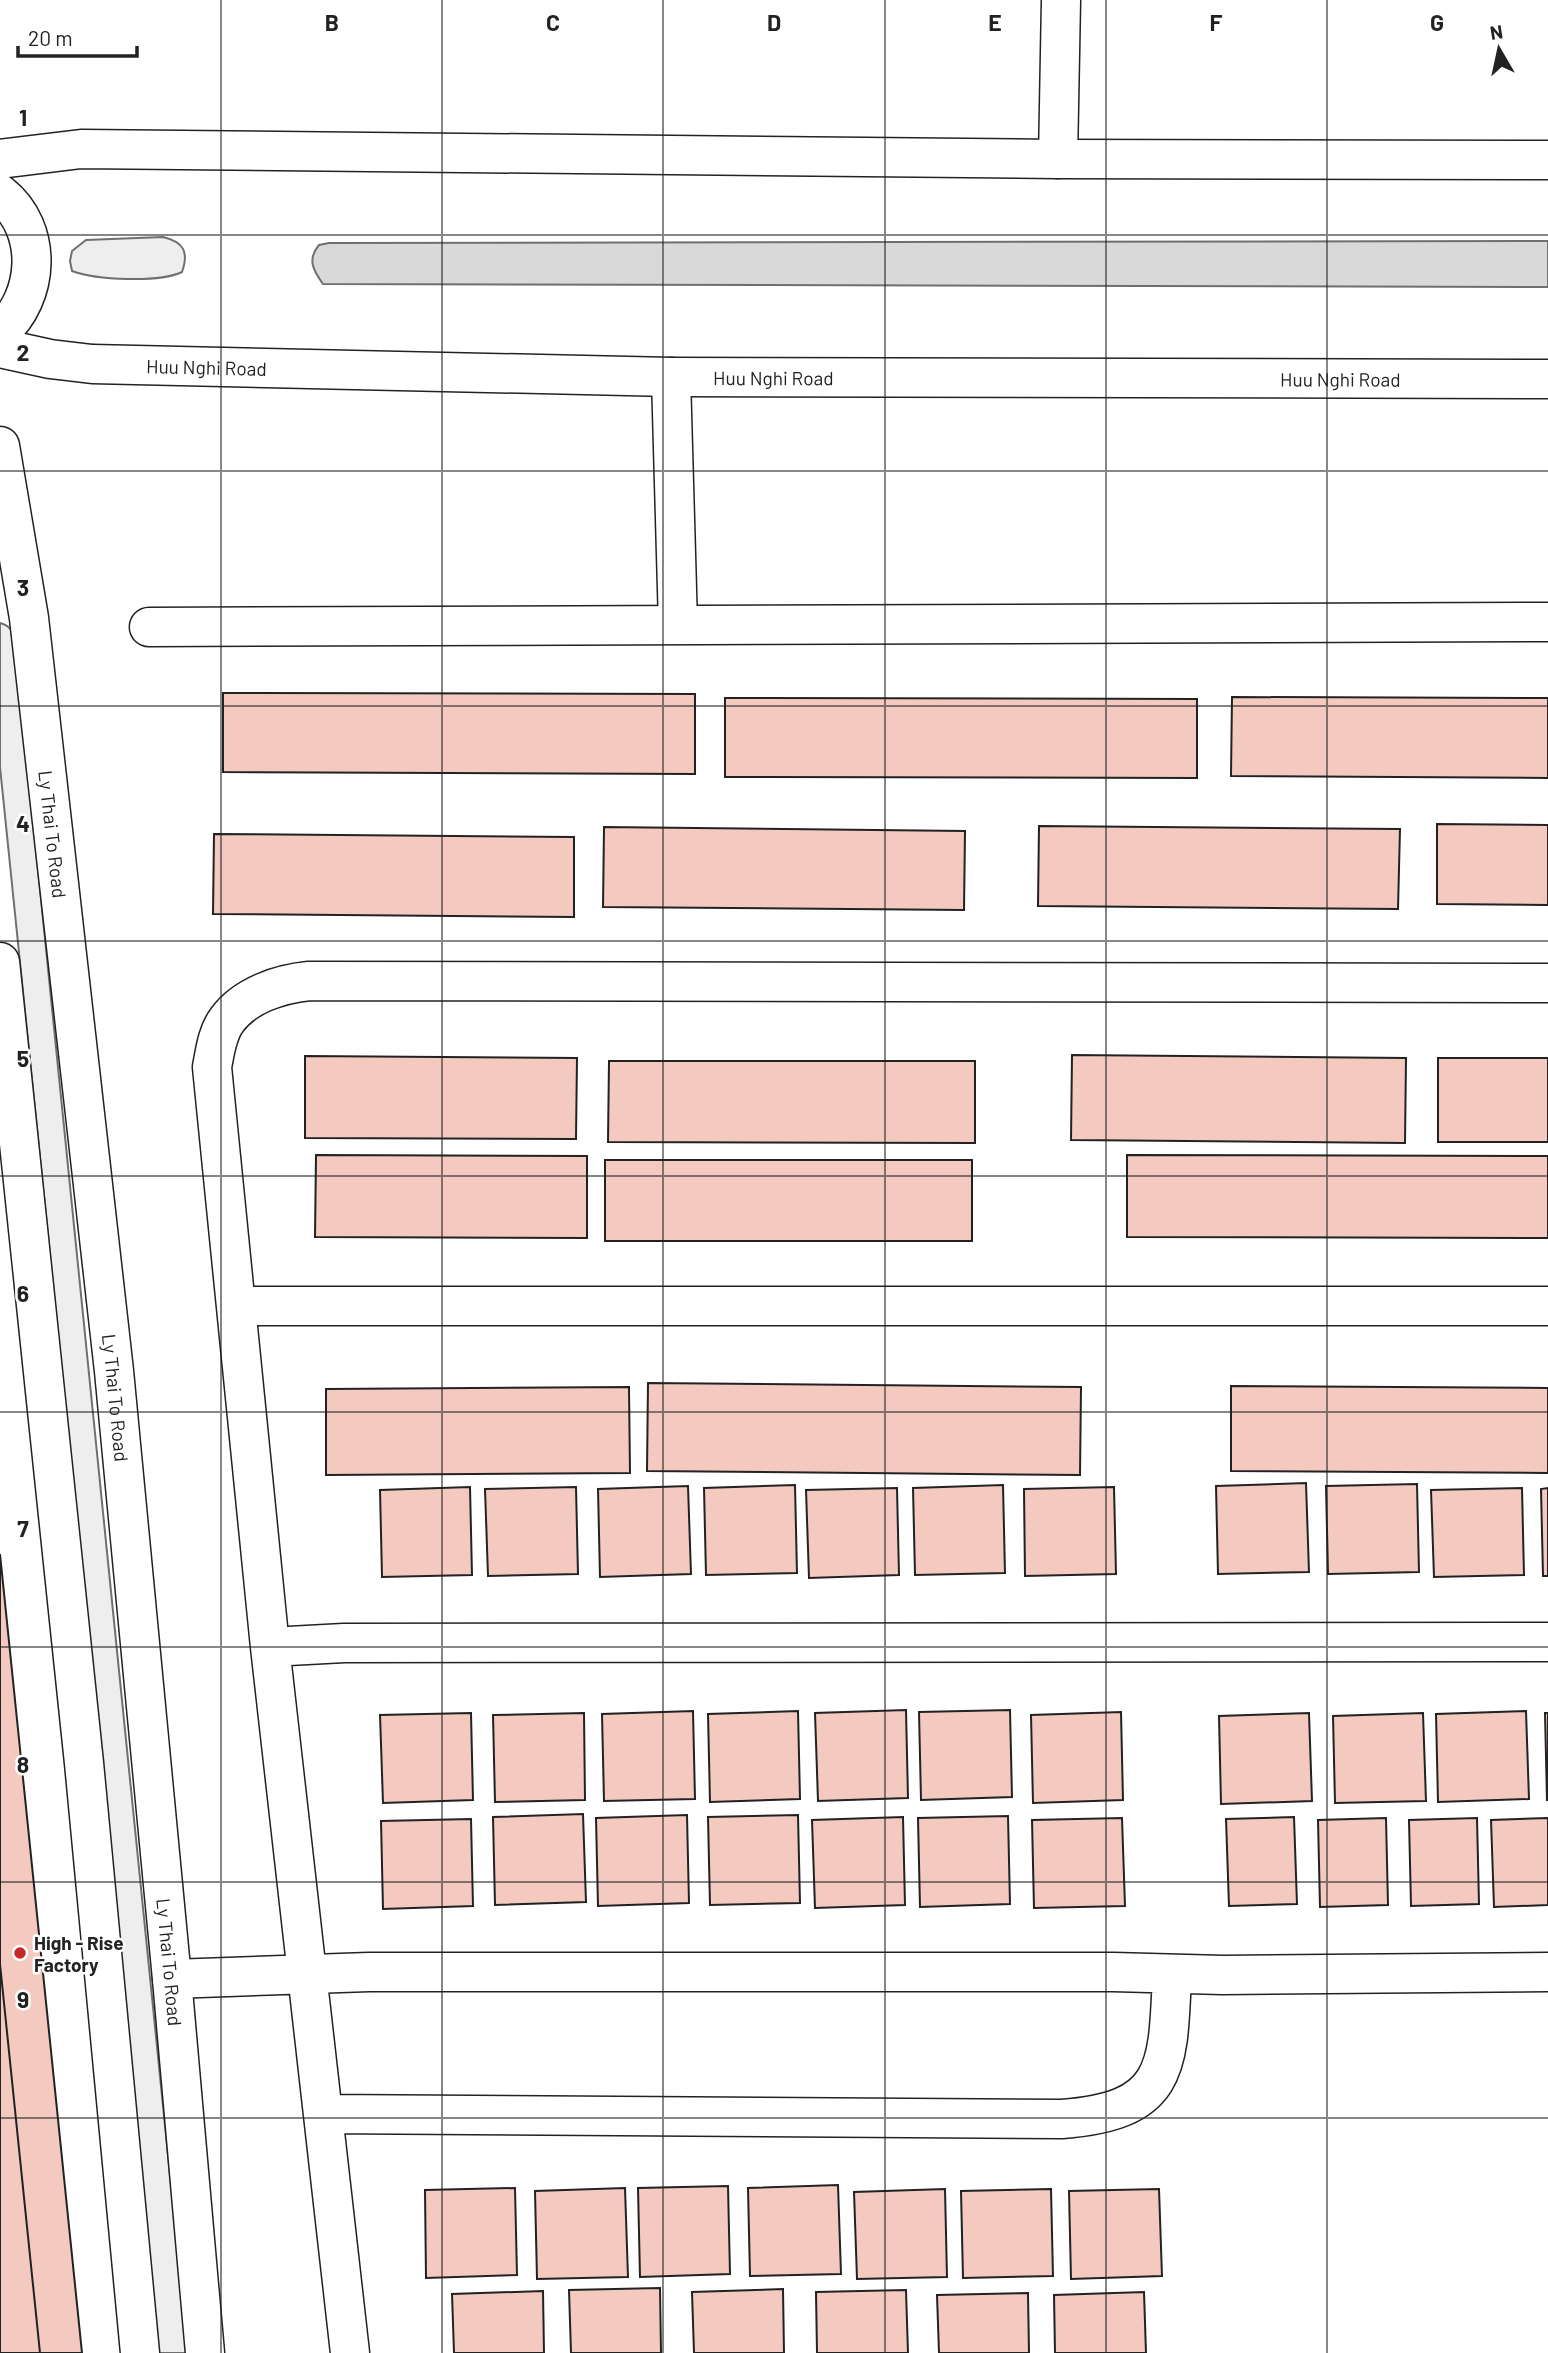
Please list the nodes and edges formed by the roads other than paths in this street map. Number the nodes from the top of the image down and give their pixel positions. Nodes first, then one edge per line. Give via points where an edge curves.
1 (1061, 0) edge
2 (0, 159) edge
3 (1058, 159) junction
4 (1548, 160) edge
5 (0, 194) edge
6 (0, 332) edge
7 (0, 348) edge
8 (671, 377) junction
9 (1548, 379) edge
10 (0, 446) edge
11 (1548, 622) edge
12 (678, 625) junction
13 (149, 627) dead end
14 (0, 962) edge
15 (1548, 983) edge
16 (237, 1306) junction
17 (1548, 1306) edge
18 (1548, 1642) edge
19 (270, 1647) junction
20 (1548, 1972) edge
21 (307, 1975) junction
22 (1172, 1975) junction
23 (172, 1979) junction
24 (323, 2114) junction
25 (141, 2353) edge
26 (205, 2353) edge
27 (350, 2353) edge

1 - 3 street
2 - 3 street via 94,149
3 - 4 street
5 - 6 street via 24,226 32,261 26,296
7 - 8 street, Huu Nghi Road via 92,364
8 - 9 street, Huu Nghi Road
8 - 12 street
10 - 23 street, Ly Thai To Road via 29,618 115,1385
11 - 12 street
12 - 13 street
14 - 25 street
15 - 16 street via 288,984 244,1004 226,1021 212,1067
16 - 17 street
16 - 19 street
18 - 19 street via 344,1643
19 - 21 street
20 - 22 street
21 - 22 street
21 - 23 street
21 - 24 street
22 - 24 street via 1169,2035 1159,2072 1141,2096 1125,2107 1086,2118
23 - 26 street, Ly Thai To Road
24 - 27 street

